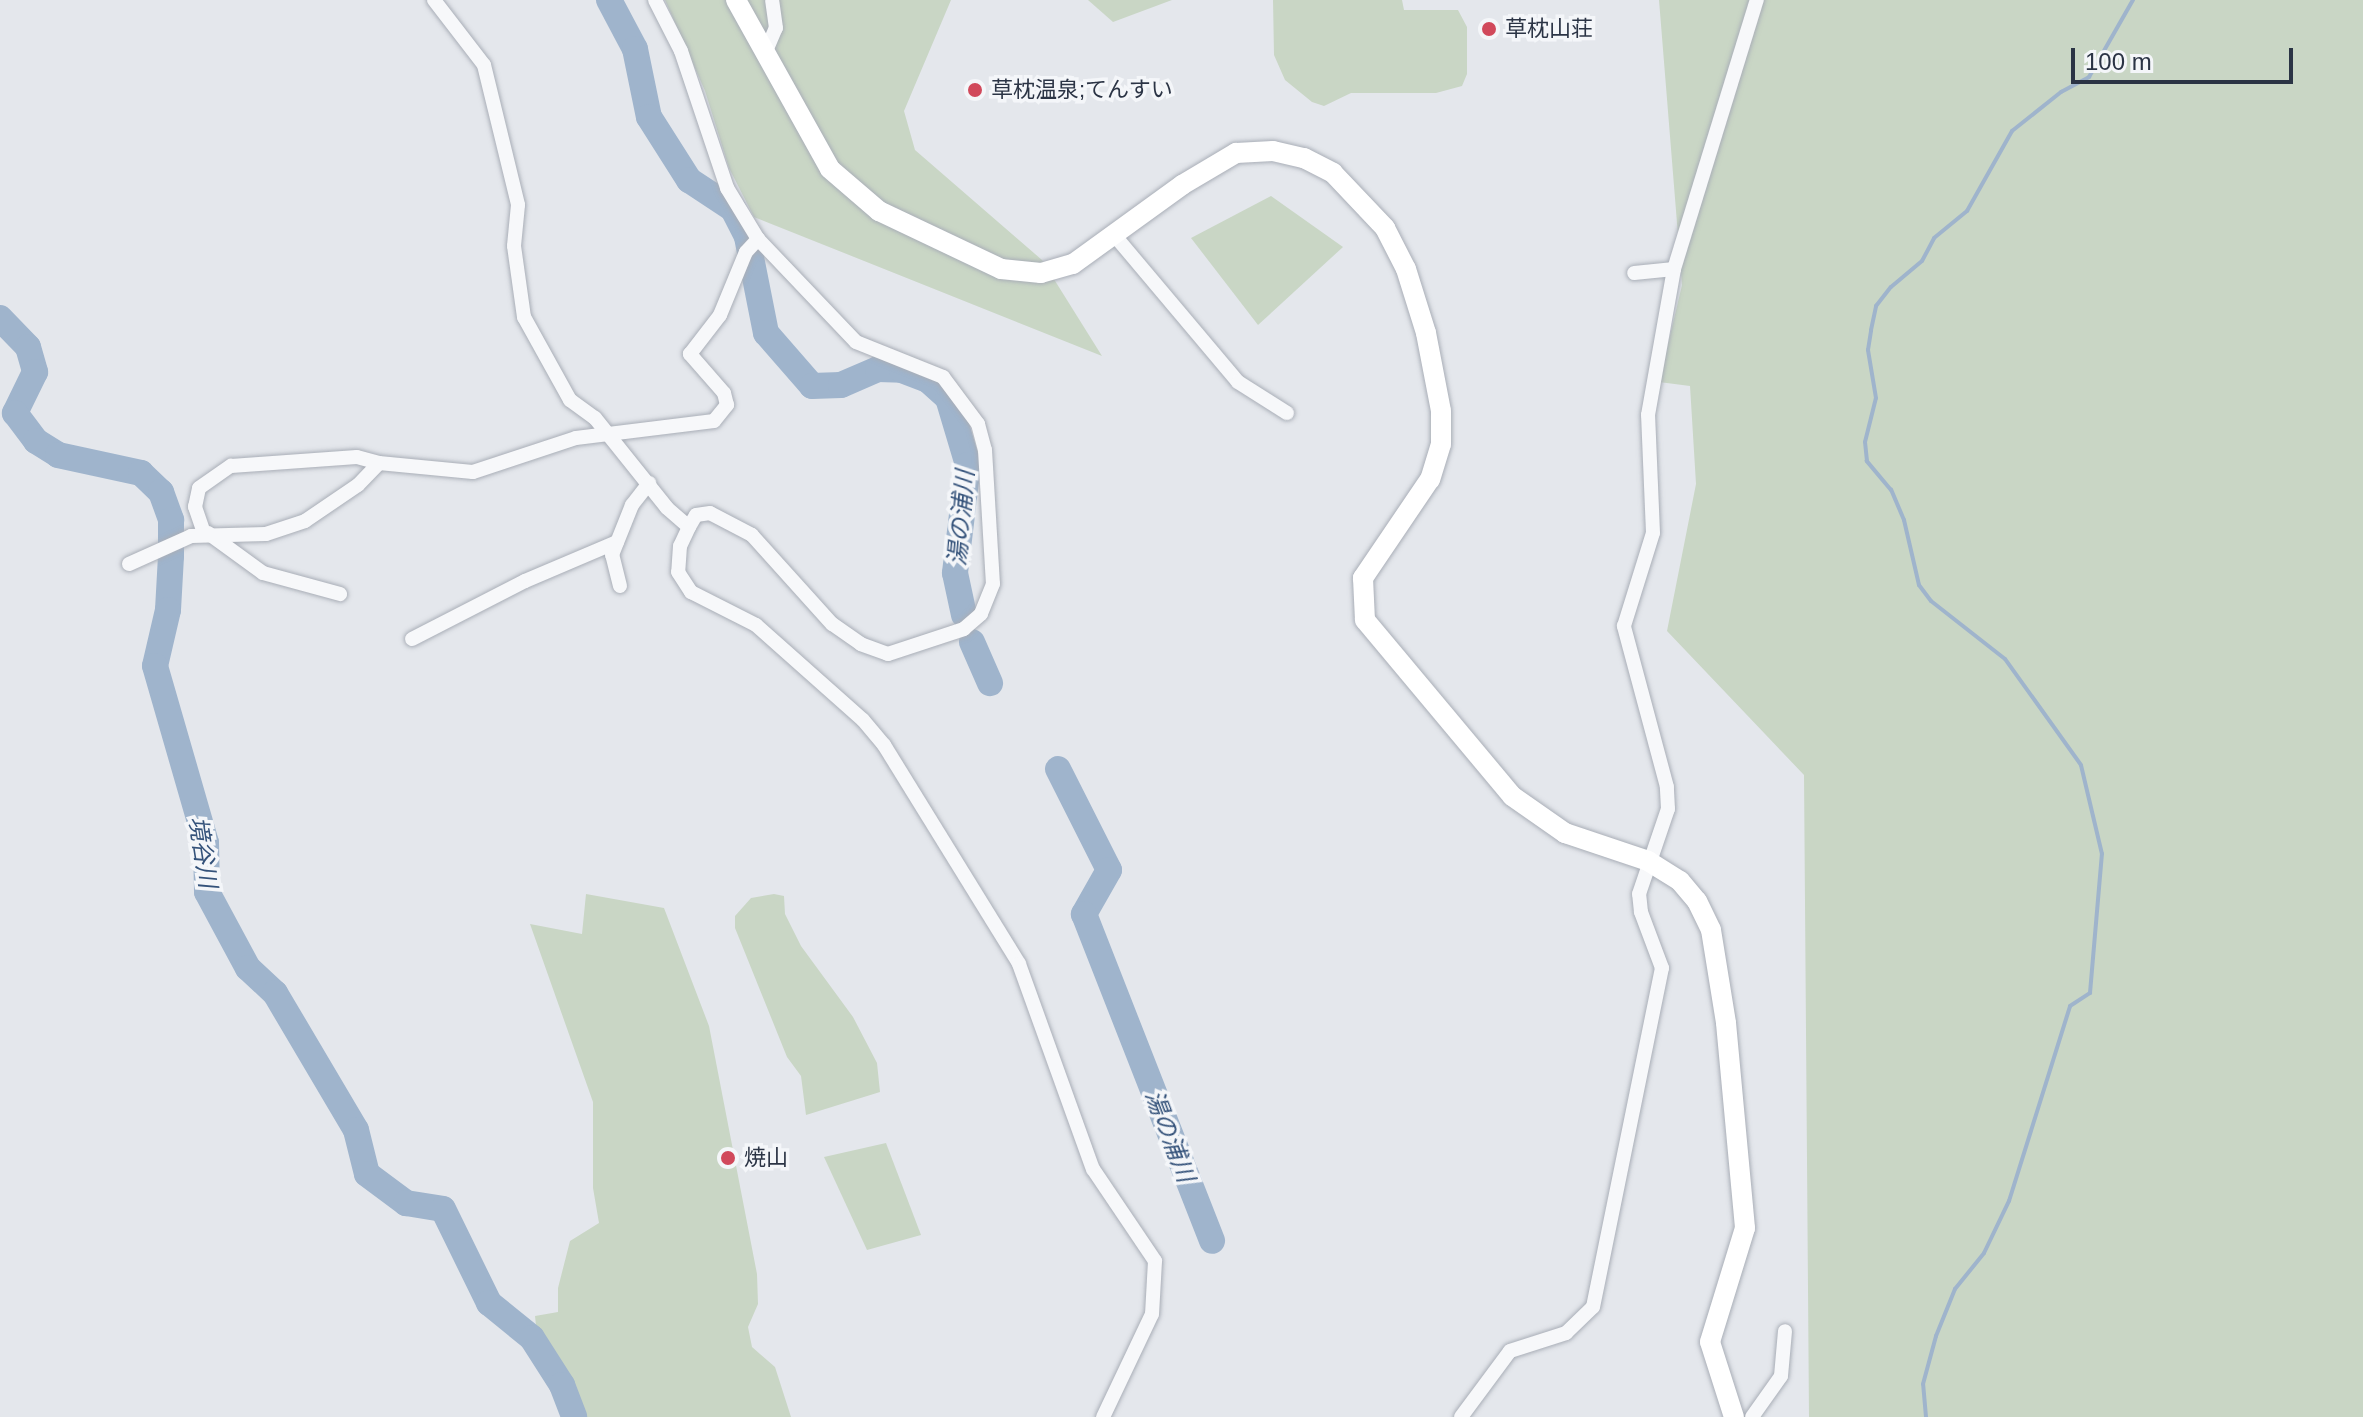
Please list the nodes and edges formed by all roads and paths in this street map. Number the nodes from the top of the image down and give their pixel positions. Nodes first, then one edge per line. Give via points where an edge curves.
1 (434, 0) edge
2 (655, 0) edge
3 (736, 0) edge
4 (772, 0) edge
5 (1757, 0) edge
6 (766, 51) junction
7 (1116, 237) junction
8 (752, 245) junction
9 (1674, 269) junction
10 (1634, 273) dead end
11 (1287, 413) dead end
12 (612, 437) junction
13 (379, 463) junction
14 (649, 483) junction
15 (689, 527) junction
16 (206, 533) junction
17 (617, 542) junction
18 (129, 564) dead end
19 (620, 586) dead end
20 (340, 594) dead end
21 (412, 639) dead end
22 (1648, 861) junction
23 (1785, 1331) dead end
24 (1103, 1417) edge
25 (1461, 1417) edge
26 (1734, 1417) edge
27 (1752, 1417) edge

1 - 12 street via 484,65 518,205 514,246 524,317 570,400
2 - 8 street via 681,51
3 - 6 street
4 - 6 street via 776,28
5 - 9 street
6 - 7 street via 830,169 867,202 908,227 975,259 1022,273 1073,264
7 - 11 street via 1238,382
7 - 22 street via 1182,185 1236,153 1273,151 1304,158 1333,173 1366,205 1406,269 1439,397 1441,444 1430,479 1363,578 1365,620 1512,796 1565,833
8 - 12 street via 720,315 690,354 724,393 727,405 714,421
8 - 15 street via 856,342 943,377 962,397 985,450 993,584 981,614 964,629 888,654 832,624 752,535 710,513 696,515
9 - 10 street
9 - 22 street via 1648,415 1653,533 1624,626 1667,787 1668,809
12 - 13 street via 576,438 473,472
12 - 14 street
13 - 16 street via 358,485 305,521 266,534
13 - 16 street via 357,457 231,466 199,488 195,507
14 - 15 street
14 - 17 street via 632,505
15 - 24 street via 680,546 678,572 691,592 756,625 863,720 884,745 1019,964 1093,1169 1155,1261 1152,1314
16 - 18 street
16 - 20 street via 263,573
17 - 19 street via 612,555
17 - 21 street via 525,581
22 - 25 street via 1641,912 1662,968 1593,1307 1566,1333 1510,1351
22 - 26 street via 1680,881 1711,930 1726,1023 1745,1228 1710,1342
23 - 27 street via 1781,1376

